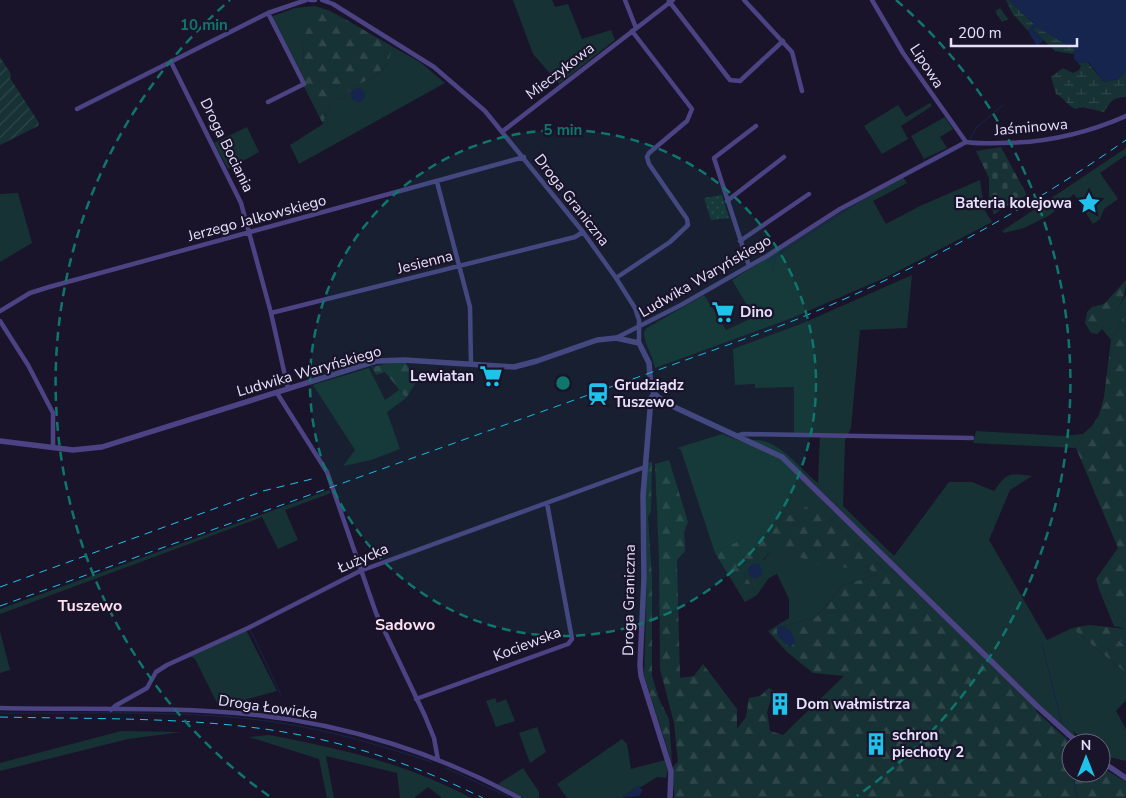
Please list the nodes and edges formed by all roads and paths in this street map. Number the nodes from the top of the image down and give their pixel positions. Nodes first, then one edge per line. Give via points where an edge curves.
1 (306, 0) edge
2 (310, 0) edge
3 (316, 0) edge
4 (322, 0) edge
5 (625, 0) edge
6 (744, 0) edge
7 (872, 0) edge
8 (671, 1) edge
9 (294, 2) edge
10 (332, 2) edge
11 (268, 13) junction
12 (634, 30) junction
13 (783, 41) junction
14 (171, 62) junction
15 (802, 91) dead end
16 (268, 102) dead end
17 (77, 109) dead end
18 (1126, 116) edge
19 (756, 126) dead end
20 (503, 131) junction
21 (966, 142) junction
22 (524, 157) junction
23 (784, 157) dead end
24 (437, 182) junction
25 (809, 194) dead end
26 (727, 201) junction
27 (583, 232) junction
28 (249, 233) junction
29 (740, 241) junction
30 (460, 266) junction
31 (749, 266) junction
32 (616, 278) junction
33 (0, 311) edge
34 (271, 313) junction
35 (0, 320) edge
36 (640, 327) junction
37 (616, 338) junction
38 (639, 343) junction
39 (471, 364) junction
40 (288, 389) junction
41 (277, 393) junction
42 (654, 394) junction
43 (736, 436) junction
44 (972, 438) dead end
45 (0, 441) edge
46 (53, 448) junction
47 (645, 467) junction
48 (547, 503) junction
49 (360, 571) junction
50 (416, 699) junction
51 (0, 708) edge
52 (111, 710) junction
53 (1067, 733) edge
54 (438, 760) junction
55 (1111, 766) edge
56 (1124, 774) edge
57 (518, 798) edge
58 (670, 798) edge

1 - 9 street
2 - 3 street
4 - 10 street, Droga Graniczna
5 - 12 street
6 - 13 street
7 - 21 street, Lipowa via 908,60
8 - 12 street, Mieczykowa
8 - 13 street via 730,80 740,81
9 - 11 street
10 - 20 street, Droga Graniczna via 434,67
11 - 14 street
11 - 16 street via 304,84
12 - 20 street, Mieczykowa
12 - 32 street via 692,109 688,122 649,152 647,157 648,164 688,225 670,242
13 - 15 street via 792,52
14 - 17 street
14 - 28 street, Droga Bociania via 238,194
18 - 21 street, Jaśminowa via 1078,135 1045,141
19 - 26 street via 714,158
20 - 22 street, Droga Graniczna
21 - 31 street, Ludwika Waryńskiego via 840,209
22 - 24 street, Jerzego Jalkowskiego
22 - 27 street, Droga Graniczna
23 - 26 street
24 - 28 street, Jerzego Jalkowskiego
24 - 30 street
25 - 29 street
26 - 29 street
27 - 30 street, Jesienna via 575,237
27 - 32 street, Droga Graniczna
28 - 33 street, Jerzego Jalkowskiego via 39,290
28 - 34 street, Droga Bociania
29 - 31 street
30 - 34 street, Jesienna
30 - 39 street via 471,314
31 - 36 street, Ludwika Waryńskiego
32 - 36 street, Droga Graniczna via 635,308
34 - 40 street, Droga Bociania
35 - 46 street via 53,413
36 - 37 street, Ludwika Waryńskiego
36 - 38 street, Droga Graniczna
37 - 38 street
37 - 39 street, Ludwika Waryńskiego via 586,342 524,366
38 - 42 street, Droga Graniczna via 649,363 650,386
39 - 40 street, Ludwika Waryńskiego via 377,361
40 - 41 street, Ludwika Waryńskiego
41 - 46 street, Ludwika Waryńskiego via 102,447 79,450
41 - 49 street via 327,472
42 - 43 street
42 - 47 street, Droga Graniczna
43 - 44 street
43 - 53 street via 782,457
45 - 46 street, Ludwika Waryńskiego
47 - 48 street, Łużycka
47 - 58 street, Droga Graniczna via 641,671 671,771
48 - 49 street, Łużycka
48 - 50 street, Kociewska via 572,639 568,644
49 - 50 street via 379,622
49 - 52 street, Łużycka via 167,665 156,672 147,688
50 - 54 street via 434,738
51 - 52 street, Droga Łowicka
52 - 54 street, Droga Łowicka via 196,711 287,720 366,737
54 - 57 street, Droga Łowicka
55 - 56 street

